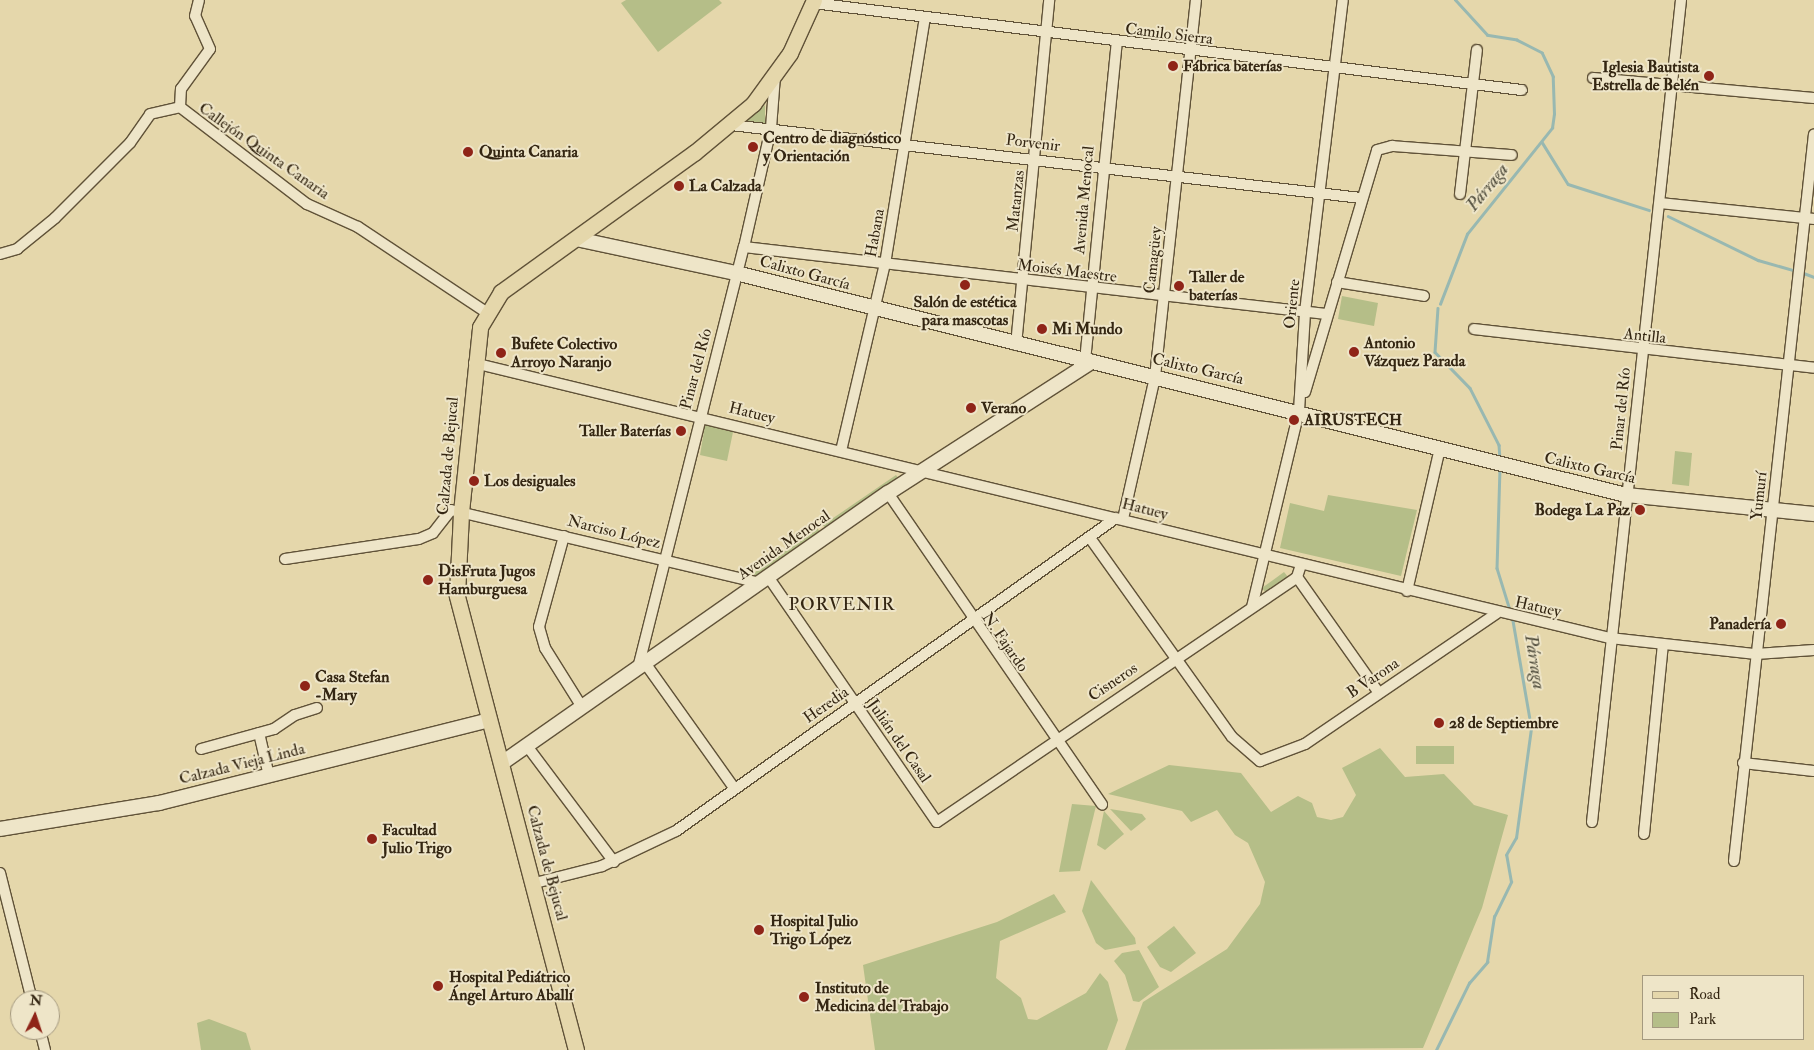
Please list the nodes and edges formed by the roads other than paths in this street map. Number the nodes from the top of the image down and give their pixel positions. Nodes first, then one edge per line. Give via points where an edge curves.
1 (199, 0) edge
2 (1049, 0) edge
3 (1196, 0) edge
4 (1342, 0) edge
5 (1681, 0) edge
6 (814, 2) edge
7 (925, 18) junction
8 (1045, 34) junction
9 (1117, 42) junction
10 (1477, 50) dead end
11 (1189, 51) junction
12 (1335, 70) junction
13 (775, 76) junction
14 (1592, 78) dead end
15 (1671, 83) junction
16 (1472, 86) junction
17 (1522, 90) dead end
18 (1814, 98) edge
19 (180, 107) junction
20 (731, 125) junction
21 (771, 128) junction
22 (1814, 134) edge
23 (907, 143) junction
24 (1464, 153) junction
25 (1512, 155) dead end
26 (1036, 158) junction
27 (1104, 168) junction
28 (1177, 176) junction
29 (1320, 192) junction
30 (1460, 194) dead end
31 (1361, 198) junction
32 (1660, 203) junction
33 (1810, 218) edge
34 (577, 239) junction
35 (744, 248) junction
36 (0, 254) edge
37 (886, 264) junction
38 (736, 273) junction
39 (1023, 281) junction
40 (1337, 282) junction
41 (1093, 289) junction
42 (1424, 296) dead end
43 (1165, 299) junction
44 (873, 310) junction
45 (486, 312) junction
46 (1305, 312) junction
47 (1326, 314) junction
48 (1474, 329) dead end
49 (1016, 345) junction
50 (1643, 351) junction
51 (1088, 362) junction
52 (474, 363) junction
53 (1787, 365) junction
54 (1814, 368) edge
55 (1155, 377) junction
56 (1299, 411) junction
57 (700, 415) junction
58 (1440, 448) junction
59 (841, 450) junction
60 (925, 471) junction
61 (888, 493) junction
62 (1626, 495) junction
63 (1773, 510) junction
64 (461, 512) junction
65 (1814, 514) edge
66 (1120, 519) junction
67 (564, 536) junction
68 (1090, 538) junction
69 (1264, 554) junction
70 (286, 559) dead end
71 (663, 560) junction
72 (1301, 565) junction
73 (1297, 577) junction
74 (765, 581) junction
75 (1407, 591) junction
76 (1252, 607) junction
77 (1498, 613) junction
78 (971, 620) junction
79 (1610, 638) junction
80 (1663, 645) junction
81 (1814, 650) edge
82 (1756, 654) junction
83 (1176, 658) junction
84 (642, 665) junction
85 (1378, 692) junction
86 (855, 703) junction
87 (582, 707) junction
88 (318, 708) dead end
89 (489, 720) junction
90 (259, 733) junction
91 (1055, 739) junction
92 (527, 746) junction
93 (201, 749) dead end
94 (502, 763) junction
95 (1743, 763) junction
96 (1814, 771) edge
97 (269, 776) junction
98 (734, 788) junction
99 (1102, 804) dead end
100 (936, 822) joint
101 (1592, 822) dead end
102 (0, 830) edge
103 (1644, 834) dead end
104 (1734, 861) dead end
105 (614, 862) junction
106 (0, 873) edge
107 (535, 883) junction
108 (0, 922) edge
109 (11, 923) junction
110 (29, 990) edge
111 (576, 1050) edge

1 - 19 street via 195,16 210,49 182,90
2 - 8 street, Matanzas
3 - 11 street, Camagüey
4 - 12 street, Oriente
5 - 15 street, Pinar del Río
6 - 7 street, Camilo Sierra
6 - 13 main road, Calzada de Bejucal
7 - 8 street, Camilo Sierra
7 - 23 street, Habana
8 - 9 street, Camilo Sierra
8 - 26 street, Matanzas
9 - 11 street, Camilo Sierra
9 - 27 street, Avenida Menocal
10 - 16 street
11 - 12 street, Camilo Sierra
11 - 28 street, Camagüey
12 - 16 street, Camilo Sierra
12 - 29 street, Oriente
13 - 20 main road, Calzada de Bejucal
13 - 21 street, Pinar del Río
14 - 15 street
15 - 18 street
15 - 32 street, Pinar del Río
16 - 17 street, Camilo Sierra
16 - 24 street
19 - 36 street via 150,114 130,143 56,218 17,249
19 - 45 street, Callejón Quinta Canaria via 311,206 358,227
20 - 21 street, Porvenir
20 - 34 main road, Calzada de Bejucal
21 - 23 street, Porvenir
21 - 35 street, Pinar del Río
22 - 33 street, Yumurí
23 - 26 street, Porvenir
23 - 37 street, Habana
24 - 25 street
24 - 30 street
24 - 31 street via 1382,146 1374,156
26 - 27 street, Porvenir
26 - 39 street, Matanzas
27 - 28 street, Porvenir
27 - 41 street, Avenida Menocal
28 - 29 street, Porvenir
28 - 43 street, Camagüey
29 - 31 street, Porvenir
29 - 46 street, Oriente
31 - 40 street
32 - 33 street
32 - 50 street, Pinar del Río
33 - 53 street, Yumurí via 1800,262
34 - 38 main road, Calixto García
34 - 45 main road, Calzada de Bejucal via 501,292
35 - 37 street, Moisés Maestre
35 - 38 street, Pinar del Río
37 - 39 street, Moisés Maestre
37 - 44 street, Habana
38 - 44 main road, Calixto García
38 - 57 street, Pinar del Río
39 - 41 street, Moisés Maestre
39 - 49 street, Matanzas
40 - 42 street
40 - 47 street
41 - 43 street, Moisés Maestre
41 - 51 street, Avenida Menocal
43 - 46 street, Moisés Maestre
43 - 55 street, Camagüey
44 - 49 main road, Calixto García
44 - 59 street, Habana
45 - 52 main road, Calzada de Bejucal
46 - 47 street, Moisés Maestre
46 - 56 street, Oriente
47 - 56 street
48 - 50 street, Antilla
49 - 51 main road, Calixto García
50 - 53 street, Antilla
50 - 62 street, Pinar del Río
51 - 55 main road, Calixto García
51 - 60 main road, Avenida Menocal
52 - 57 street, Hatuey
52 - 64 main road, Calzada de Bejucal
53 - 54 street, Antilla
53 - 63 street, Yumurí
55 - 56 main road, Calixto García
55 - 66 street, Camagüey
56 - 58 main road, Calixto García
56 - 69 street, Oriente
57 - 59 street, Hatuey
57 - 71 street, Pinar del Río
58 - 62 main road, Calixto García
58 - 75 street
59 - 60 street, Hatuey
60 - 61 main road, Avenida Menocal
60 - 66 street, Hatuey
61 - 74 main road, Avenida Menocal
61 - 78 street, N. Fajardo
62 - 63 main road, Calixto García
62 - 79 street, Pinar del Río
63 - 65 main road, Calixto García
63 - 82 street, Yumurí
64 - 67 street, Narciso López
64 - 70 street via 451,510 433,533 419,538
64 - 89 main road, Calzada de Bejucal via 457,595
66 - 68 street, Heredia
66 - 69 street, Hatuey
67 - 71 street, Narciso López
67 - 87 street via 539,627 545,648
68 - 78 street, Heredia
68 - 83 street
69 - 72 street, Hatuey
69 - 76 street, Oriente
71 - 74 street, Narciso López
71 - 84 street, Pinar del Río
72 - 73 street
72 - 75 street, Hatuey
73 - 76 street, Cisneros
73 - 85 street
74 - 84 main road, Avenida Menocal
74 - 86 street, Julián del Casal
75 - 77 street, Hatuey
76 - 83 street, Cisneros
77 - 79 street, Hatuey
77 - 85 street, B Varona
78 - 86 street, Heredia
78 - 91 street, N. Fajardo
79 - 80 street, Hatuey
79 - 101 street, Pinar del Río
80 - 82 street, Hatuey
80 - 103 street
81 - 82 street, Hatuey
82 - 95 street, Yumurí
83 - 85 street, B Varona via 1232,737 1260,761 1305,744
83 - 91 street, Cisneros
84 - 87 main road, Avenida Menocal
84 - 98 street
86 - 98 street, Heredia
86 - 100 street, Julián del Casal
87 - 92 main road, Avenida Menocal
88 - 90 street
89 - 94 main road, Calzada de Bejucal
89 - 97 main road, Calzada Vieja Linda
90 - 93 street
90 - 97 street
91 - 99 street, N. Fajardo
91 - 100 street, Cisneros
92 - 94 main road, Avenida Menocal
92 - 105 street
94 - 107 main road, Calzada de Bejucal
95 - 96 street
95 - 104 street, Yumurí
97 - 102 main road, Calzada Vieja Linda via 158,803
98 - 105 street, Heredia via 676,831
105 - 107 street, Heredia
106 - 109 street
107 - 111 main road, Calzada de Bejucal
108 - 109 street
109 - 110 street

